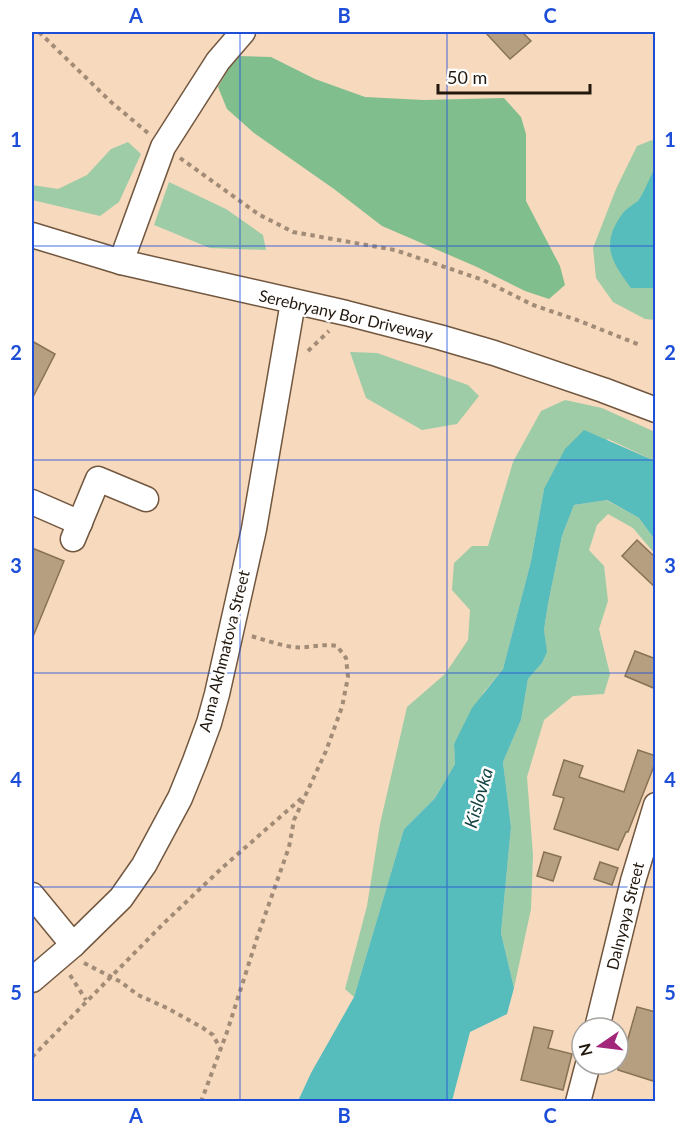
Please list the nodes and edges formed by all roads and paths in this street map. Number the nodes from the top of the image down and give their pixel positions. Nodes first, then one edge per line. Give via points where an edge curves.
1 (39, 32) edge
2 (243, 32) edge
3 (164, 147) junction
4 (32, 235) edge
5 (121, 262) junction
6 (293, 302) junction
7 (640, 345) dead end
8 (656, 410) edge
9 (146, 499) dead end
10 (32, 502) edge
11 (230, 631) junction
12 (306, 795) junction
13 (656, 805) edge
14 (32, 895) edge
15 (65, 952) junction
16 (110, 976) junction
17 (32, 981) edge
18 (86, 1000) junction
19 (600, 1016) edge
20 (221, 1049) junction
21 (32, 1057) edge
22 (585, 1076) edge
23 (201, 1101) edge
24 (578, 1101) edge

1 - 3 path
2 - 3 street via 218,61
3 - 5 street
3 - 7 path via 258,214 293,232 395,250 483,280 533,305
4 - 5 street, Serebryany Bor Driveway
5 - 6 street, Serebryany Bor Driveway
6 - 8 street, Serebryany Bor Driveway via 494,353
6 - 11 street, Anna Akhmatova Street via 254,529
9 - 10 street via 98,479 76,531
11 - 12 path via 294,647 337,646 346,658 348,677 342,707
11 - 15 street, Anna Akhmatova Street via 209,723 180,798 144,865 121,898
12 - 16 path via 223,867
12 - 20 path via 294,820 289,847
13 - 19 street, Dalnyaya Street
14 - 15 street
15 - 16 path
15 - 17 street, Anna Akhmatova Street
15 - 18 path
16 - 18 path
16 - 20 path via 203,1028 213,1035
18 - 21 path
20 - 23 path
22 - 24 street

